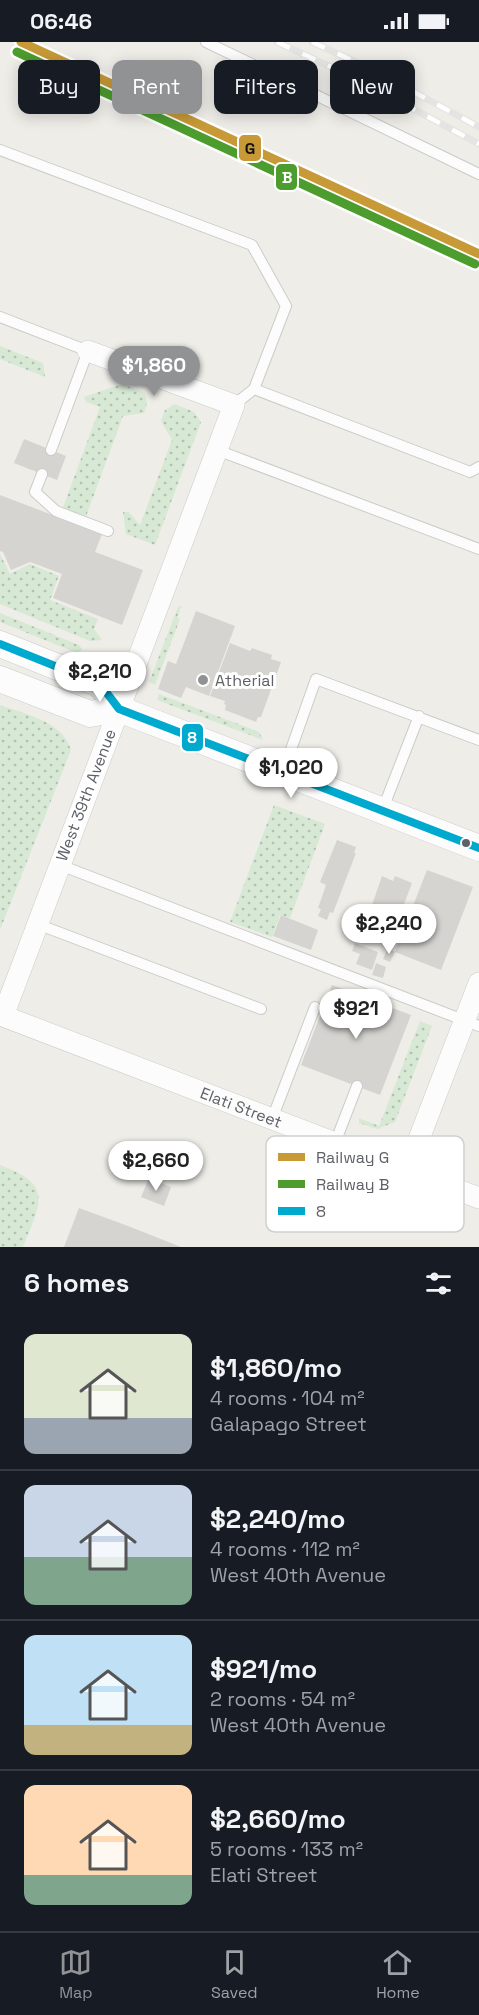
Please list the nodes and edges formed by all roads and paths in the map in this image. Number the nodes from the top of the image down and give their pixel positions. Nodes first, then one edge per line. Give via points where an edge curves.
1 (206, 42) edge
2 (0, 150) edge
3 (479, 174) edge
4 (0, 317) edge
5 (88, 351) junction
6 (254, 389) junction
7 (234, 405) junction
8 (51, 450) dead end
9 (217, 450) junction
10 (479, 467) edge
11 (42, 474) dead end
12 (108, 531) dead end
13 (479, 549) edge
14 (0, 644) edge
15 (0, 679) edge
16 (119, 709) junction
17 (419, 716) junction
18 (479, 740) edge
19 (283, 772) junction
20 (382, 811) junction
21 (479, 848) edge
22 (60, 866) junction
23 (37, 924) junction
24 (479, 983) edge
25 (315, 1007) dead end
26 (261, 1010) dead end
27 (1, 1019) edge
28 (472, 1023) edge
29 (357, 1086) dead end
30 (272, 1119) junction
31 (317, 1136) edge
32 (338, 1136) edge
33 (422, 1136) edge
34 (464, 1192) edge
35 (479, 1198) edge

1 - 3 lane
2 - 6 lane via 252,245 286,306
4 - 5 lane
5 - 7 street
5 - 8 lane
6 - 7 lane
6 - 10 lane via 470,472
7 - 9 street, West 39th Avenue
9 - 13 lane
9 - 16 street, West 39th Avenue
11 - 12 lane via 35,492 56,511
14 - 16 street via 100,684
15 - 16 street via 90,714
16 - 19 street
16 - 22 street, West 39th Avenue
17 - 18 lane
17 - 19 lane via 316,679
17 - 20 lane
19 - 20 street
20 - 21 street
22 - 23 street, West 39th Avenue
22 - 28 lane
23 - 26 lane
23 - 27 street, West 39th Avenue
24 - 28 street
25 - 30 lane
27 - 30 street, Elati Street
28 - 33 street
29 - 32 lane
30 - 31 street, Elati Street
34 - 35 street, Elati Street

